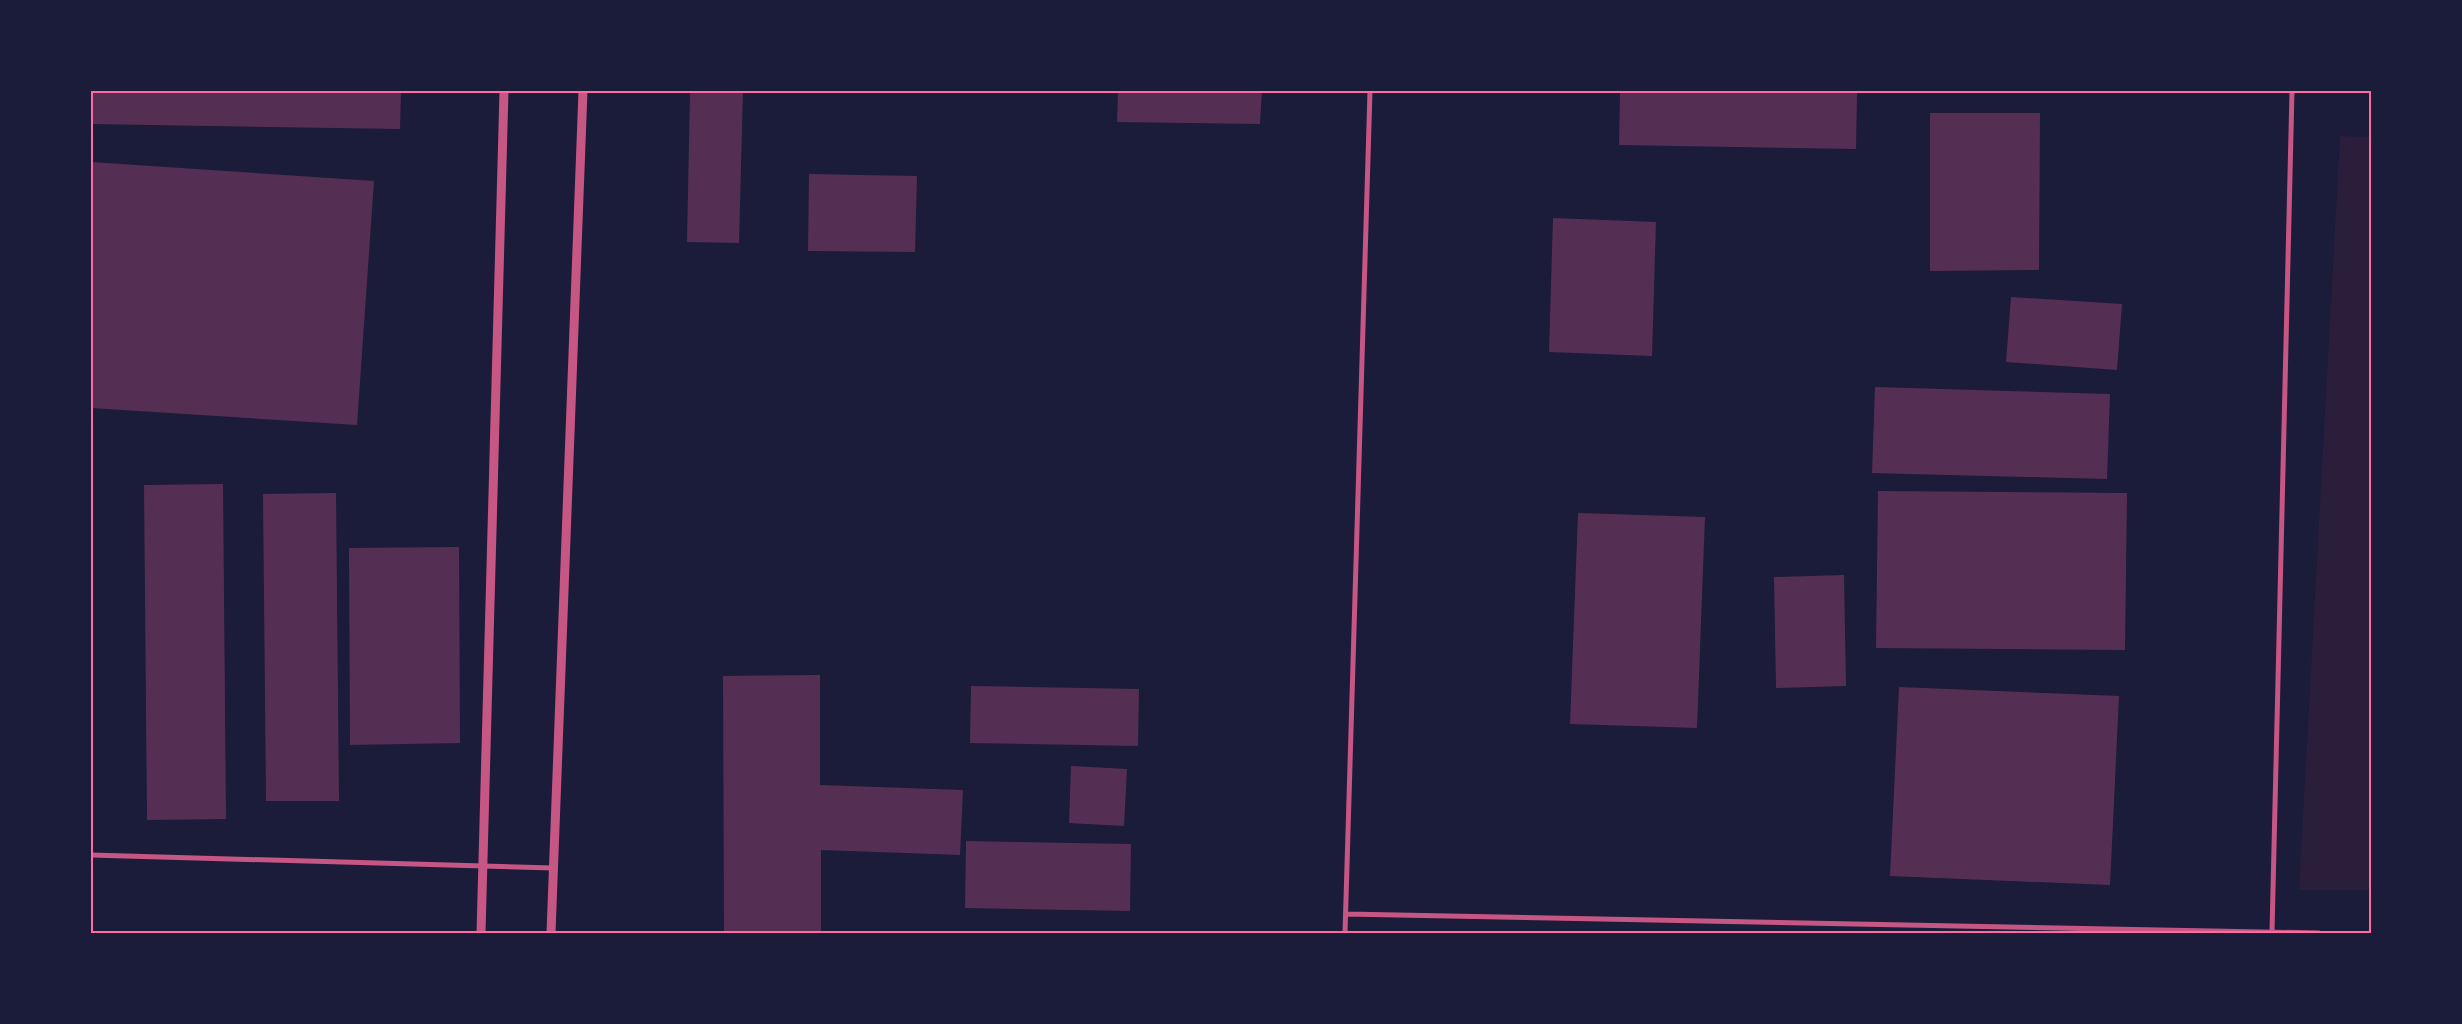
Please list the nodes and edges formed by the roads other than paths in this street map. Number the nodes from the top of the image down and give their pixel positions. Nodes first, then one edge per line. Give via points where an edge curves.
1 (504, 91) edge
2 (583, 91) edge
3 (1370, 91) edge
4 (2292, 91) edge
5 (91, 855) edge
6 (483, 866) junction
7 (553, 868) junction
8 (1346, 914) junction
9 (2272, 932) edge
10 (481, 933) edge
11 (551, 933) edge
12 (1345, 933) edge
13 (2319, 933) edge

1 - 6 street
2 - 7 street
3 - 8 street
4 - 9 street
5 - 6 street
6 - 7 street
6 - 10 street
7 - 11 street
8 - 9 street
8 - 12 street
9 - 13 street

